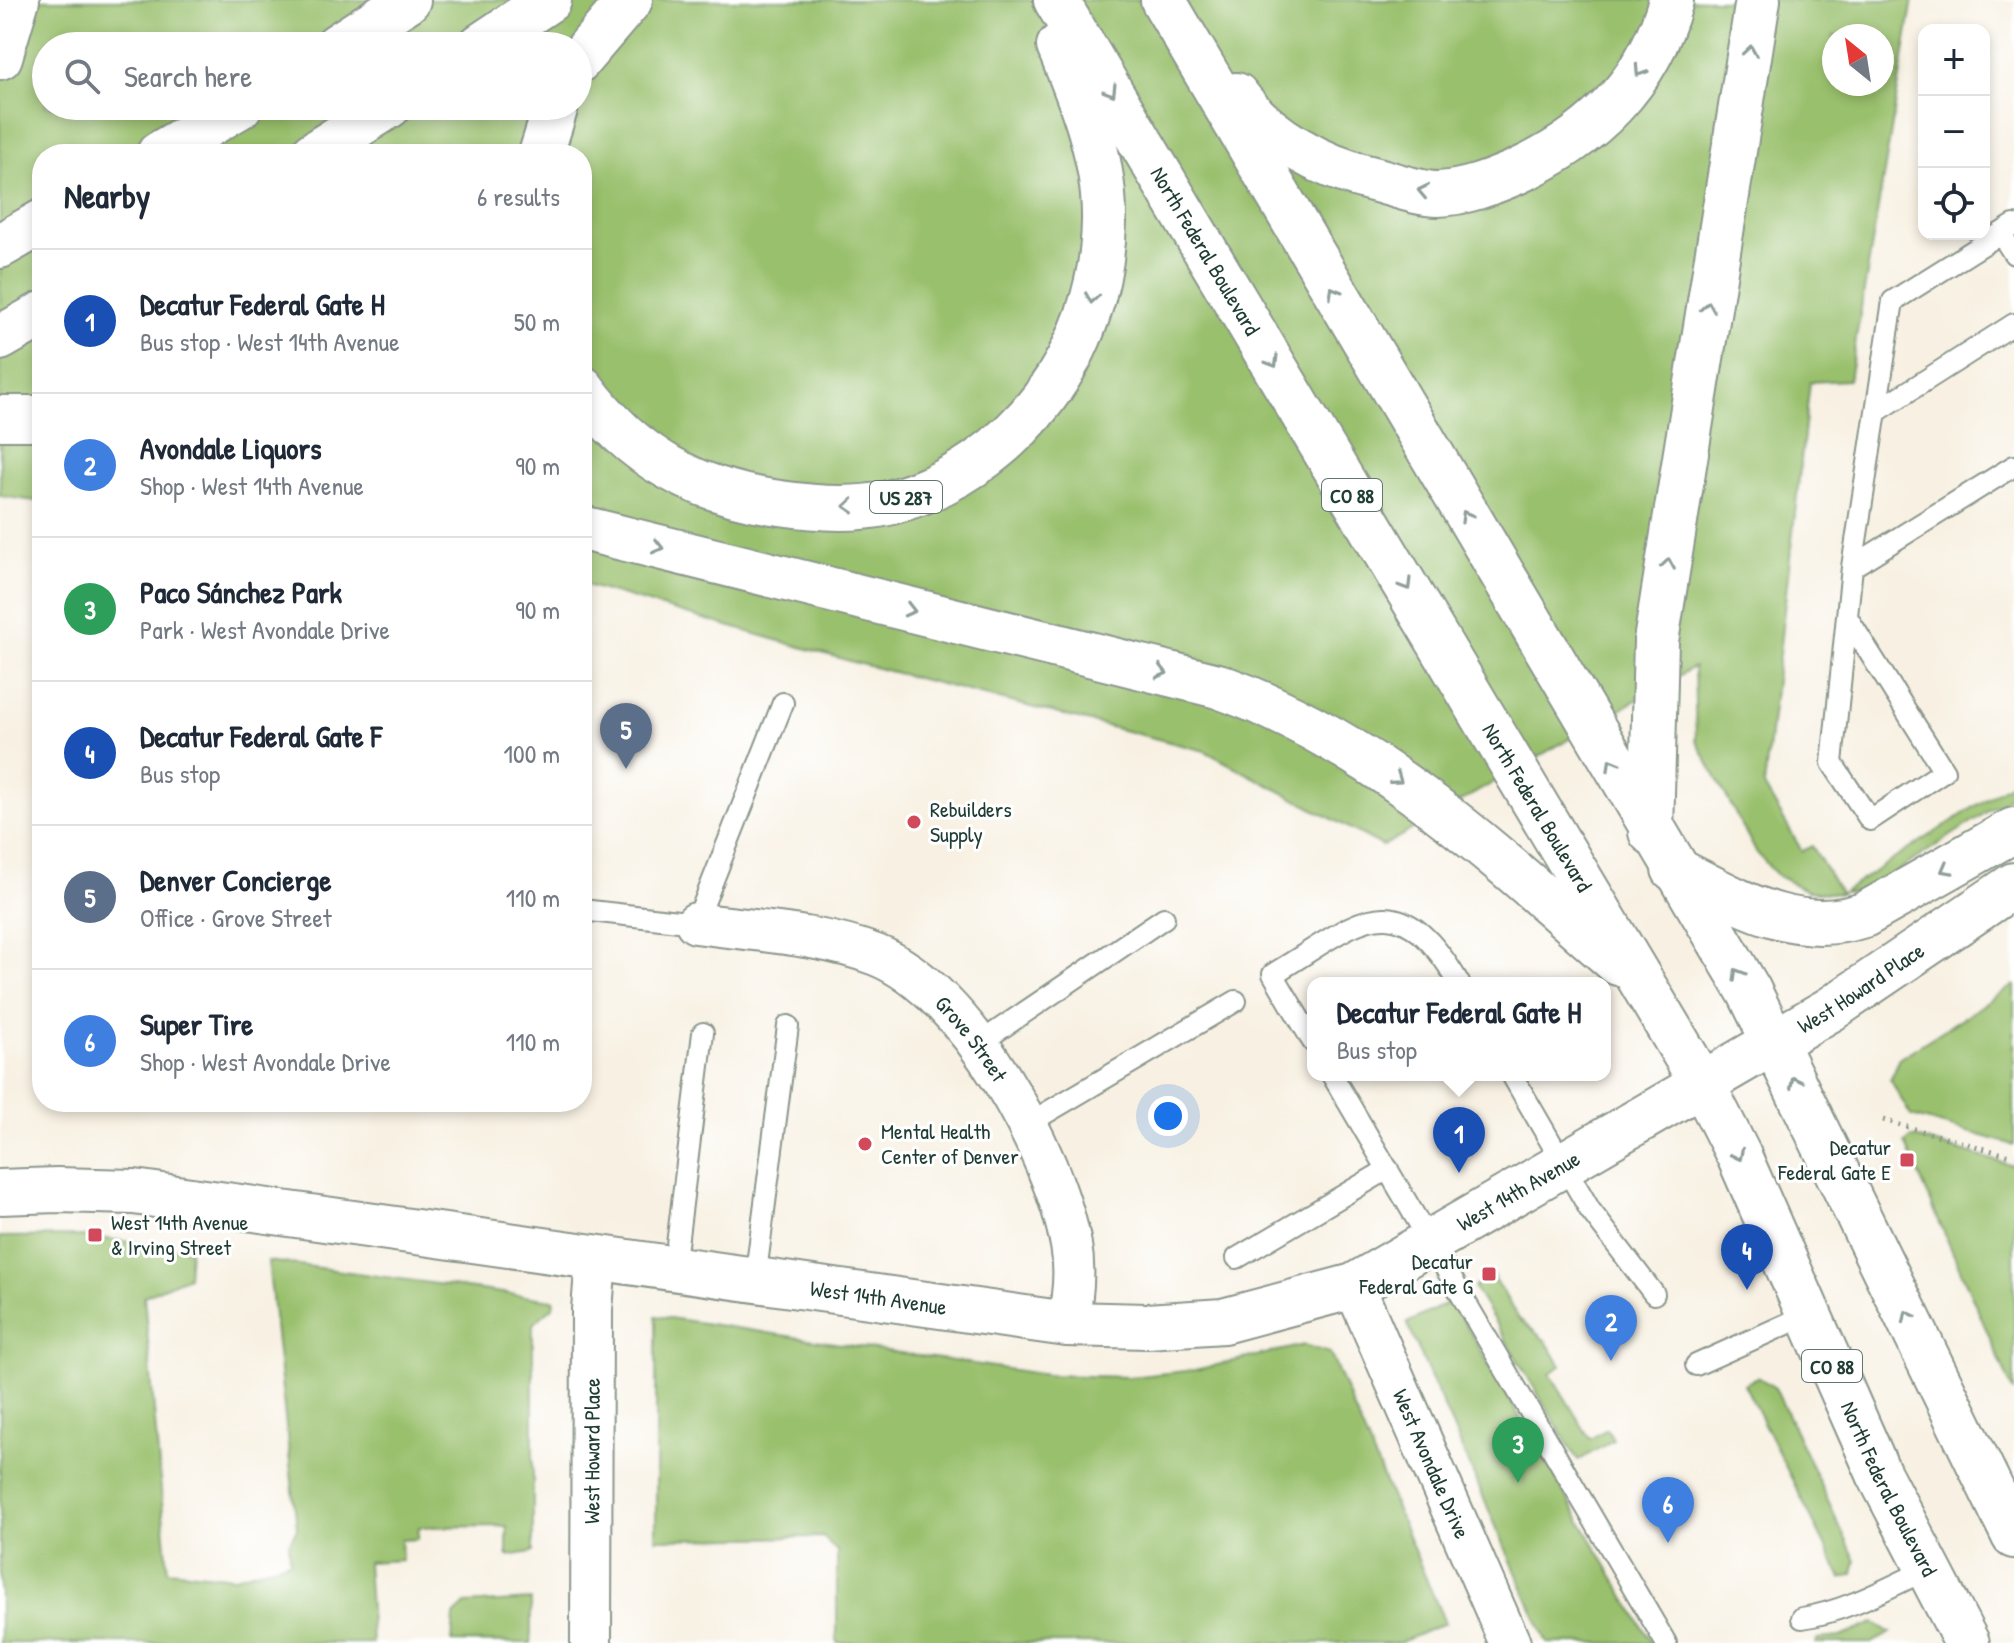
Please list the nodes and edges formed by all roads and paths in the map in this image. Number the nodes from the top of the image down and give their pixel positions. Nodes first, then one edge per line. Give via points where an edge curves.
1 (17, 0) edge
2 (408, 0) edge
3 (549, 0) edge
4 (630, 0) edge
5 (1041, 0) edge
6 (1056, 0) edge
7 (1163, 0) edge
8 (1173, 0) edge
9 (1671, 0) edge
10 (1758, 0) edge
11 (359, 32) edge
12 (501, 32) edge
13 (592, 45) edge
14 (0, 57) edge
15 (216, 120) edge
16 (367, 120) edge
17 (552, 120) edge
18 (176, 144) edge
19 (329, 144) edge
20 (544, 144) edge
21 (32, 228) edge
22 (2007, 229) edge
23 (0, 246) edge
24 (2014, 254) edge
25 (32, 320) edge
26 (2014, 324) edge
27 (0, 338) edge
28 (592, 402) edge
29 (1876, 412) junction
30 (0, 418) edge
31 (32, 418) edge
32 (2014, 466) edge
33 (592, 530) edge
34 (1852, 567) junction
35 (1847, 617) junction
36 (783, 703) dead end
37 (2014, 830) edge
38 (1651, 832) junction
39 (1674, 869) junction
40 (2014, 885) edge
41 (592, 911) edge
42 (1164, 918) dead end
43 (696, 923) junction
44 (1456, 977) edge
45 (1649, 990) junction
46 (1236, 1001) dead end
47 (788, 1026) dead end
48 (1307, 1032) edge
49 (703, 1033) dead end
50 (1774, 1043) junction
51 (978, 1044) junction
52 (1336, 1081) edge
53 (1516, 1081) edge
54 (1703, 1085) junction
55 (1883, 1120) dead end
56 (1029, 1123) junction
57 (2014, 1157) edge
58 (1565, 1165) junction
59 (1388, 1169) junction
60 (0, 1192) edge
61 (1431, 1241) junction
62 (1237, 1258) dead end
63 (596, 1259) junction
64 (674, 1269) junction
65 (755, 1280) junction
66 (1354, 1286) junction
67 (1654, 1294) dead end
68 (1809, 1314) junction
69 (1067, 1324) junction
70 (1696, 1365) dead end
71 (2014, 1536) edge
72 (1928, 1569) junction
73 (1802, 1618) dead end
74 (1954, 1637) edge
75 (591, 1643) edge
76 (1510, 1643) edge
77 (1666, 1643) edge

1 - 14 main road
2 - 11 main road
3 - 12 main road
4 - 13 main road
5 -> 28 main road, US 287 via 1095,145 1104,221 1089,316 1065,370 1000,448 964,473 887,503 844,507 755,500 667,470
6 -> 45 main road, North Federal Boulevard / CO 88
38 -> 7 main road
9 -> 8 main road via 1644,66 1614,108 1577,139 1500,179 1435,194 1350,174 1295,147 1239,99
38 -> 10 main road via 1656,641
15 - 18 main road
16 - 19 main road
17 - 20 main road
21 - 23 main road
22 - 24 lane
22 - 29 lane via 1893,301
25 - 27 main road
26 - 29 lane
29 - 34 lane
30 - 31 main road
32 - 34 lane
33 -> 45 main road via 1218,686 1264,702 1355,750 1449,816
34 - 35 lane
35 - 35 lane via 1832,763 1870,820 1944,771
36 - 43 lane
37 -> 39 main road via 1864,915 1840,923 1806,923 1776,915
38 - 39 main road
50 -> 39 main road via 1749,991
40 - 50 main road, West Howard Place
41 - 43 lane
42 - 51 lane
43 - 51 street, Grove Street via 877,955 920,983
44 - 48 lane via 1424,933 1408,922 1370,917 1273,974
45 - 54 main road, North Federal Boulevard / CO 88
46 - 56 lane
47 - 65 lane
49 - 64 lane
50 - 54 main road, West Howard Place
71 -> 50 main road
51 - 56 street, Grove Street
52 - 59 lane
53 - 58 lane
54 - 58 main road, West 14th Avenue
54 -> 68 main road, North Federal Boulevard / CO 88
55 - 57 path
56 - 69 street, Grove Street via 1052,1176 1072,1248 1074,1291
58 - 61 main road, West 14th Avenue
58 - 67 lane via 1590,1210
59 - 61 lane
59 - 62 lane
60 - 63 main road, West 14th Avenue via 134,1192
61 - 66 main road, West 14th Avenue
61 - 77 lane
63 - 64 main road, West 14th Avenue
63 - 75 street, West Howard Place
64 - 65 main road, West 14th Avenue
65 - 69 main road, West 14th Avenue
66 - 69 main road, West 14th Avenue via 1223,1321
66 - 76 street, West Avondale Drive
68 - 70 lane
68 - 72 main road, North Federal Boulevard / CO 88 via 1879,1474
72 - 73 lane via 1854,1604
72 - 74 main road, North Federal Boulevard / CO 88

